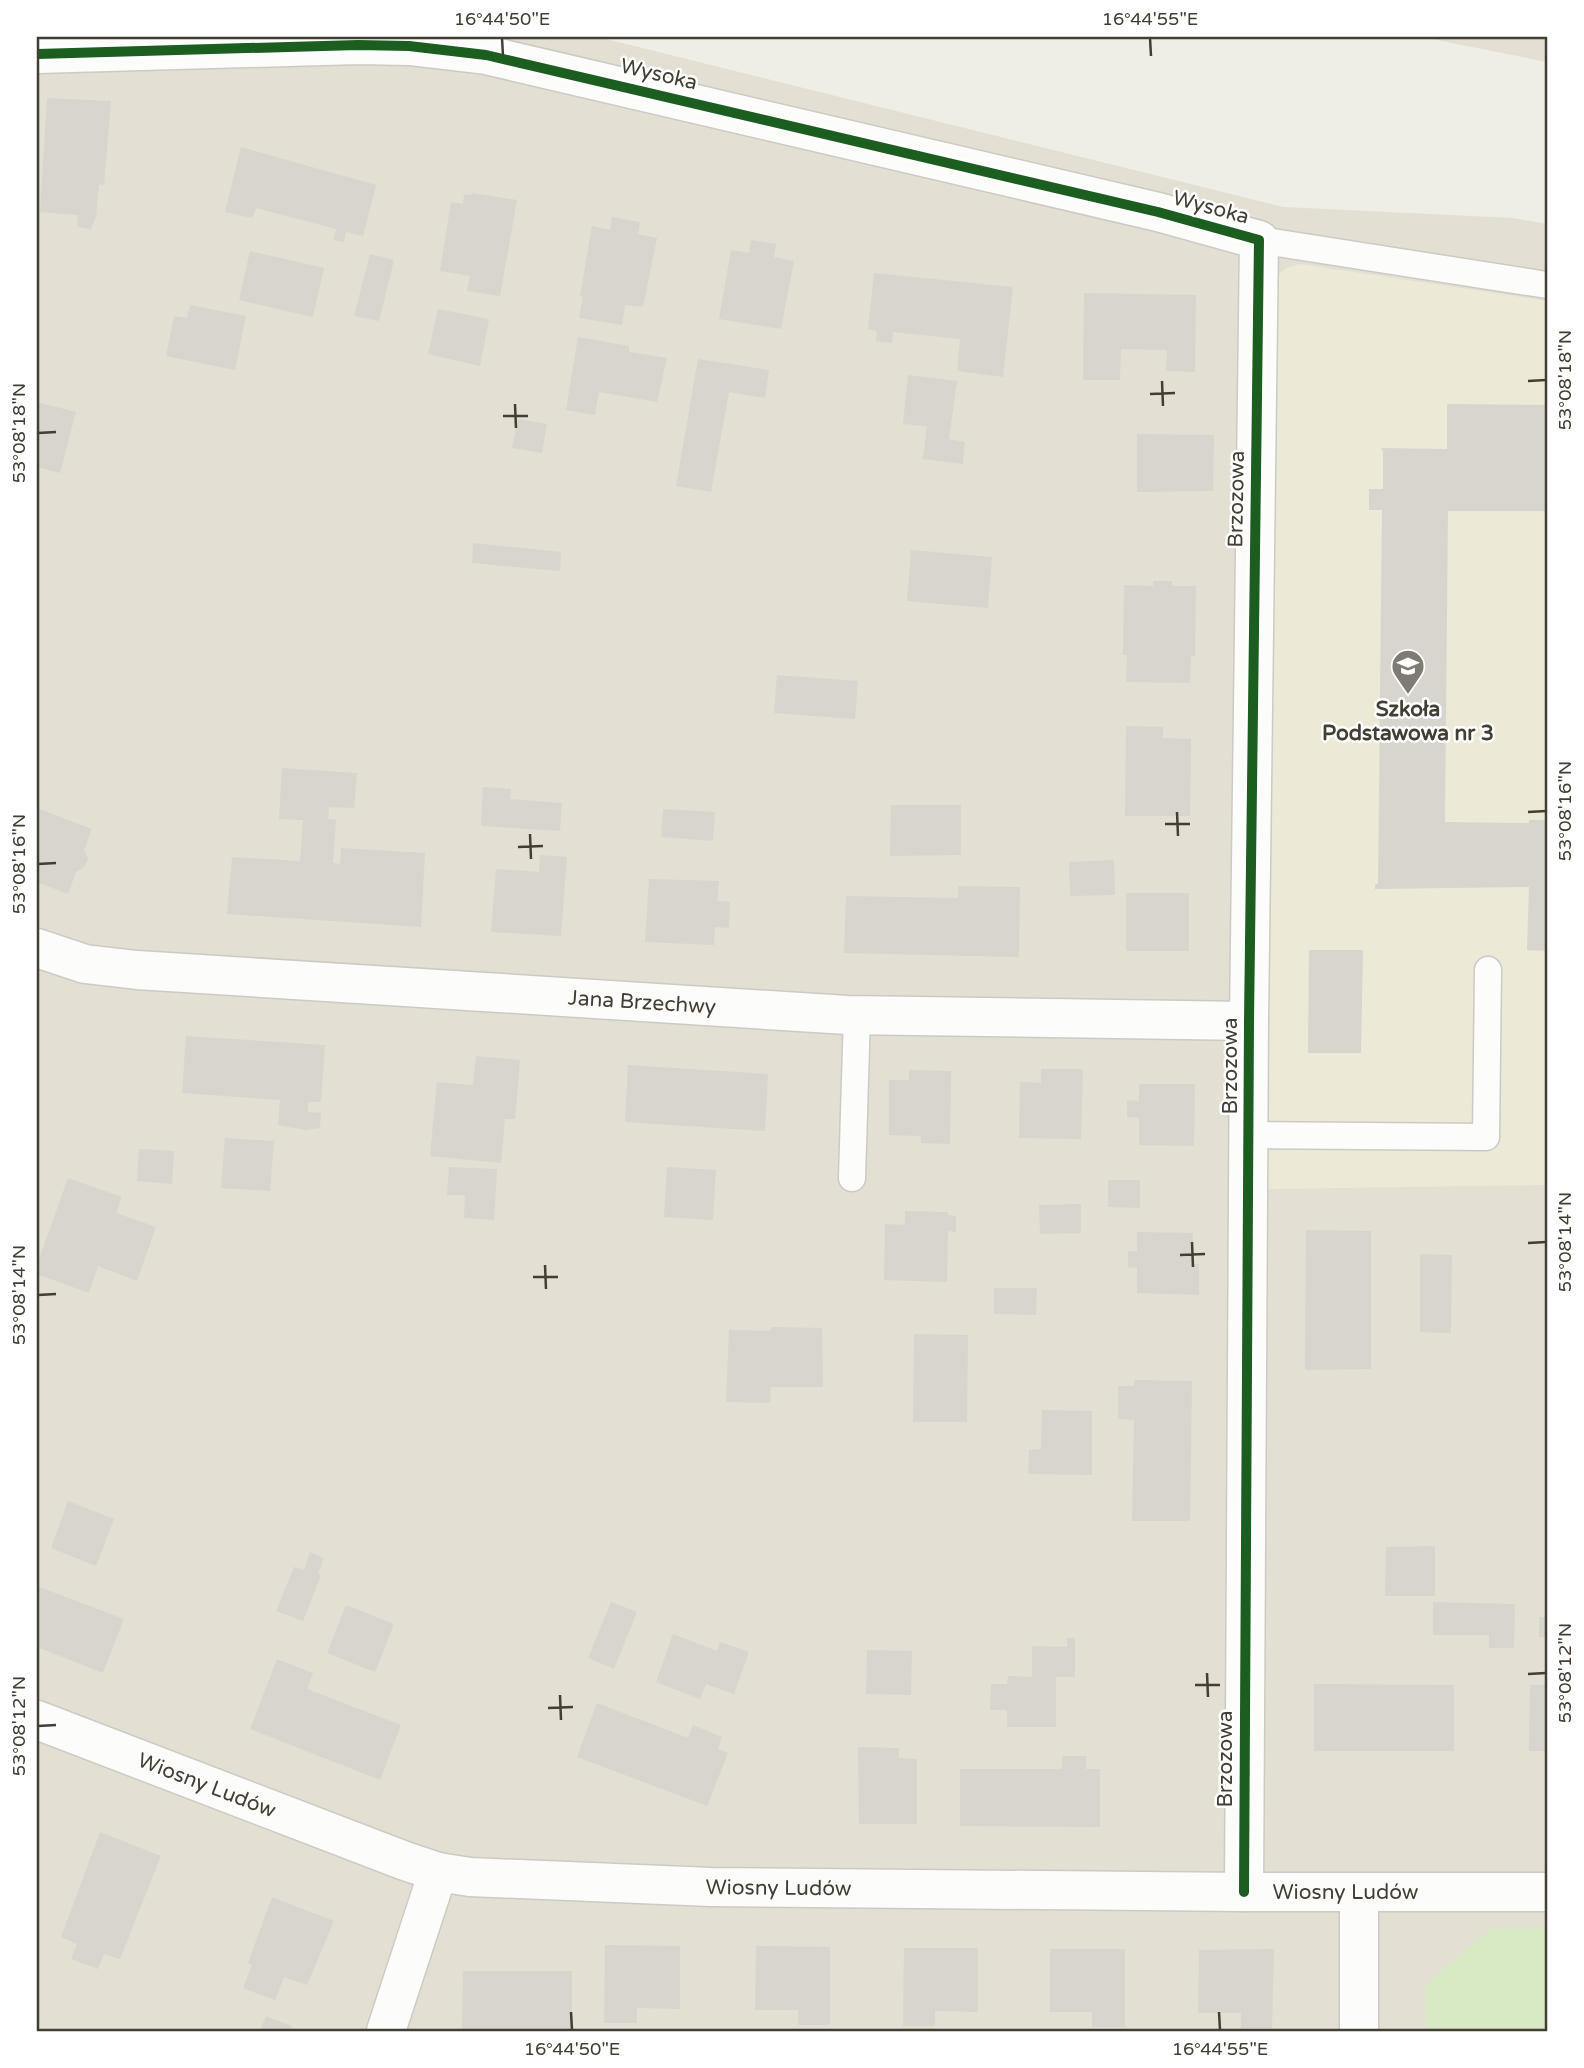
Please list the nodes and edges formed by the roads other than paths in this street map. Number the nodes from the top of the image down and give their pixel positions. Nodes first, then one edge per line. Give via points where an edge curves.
1 (37, 54) edge
2 (1259, 240) junction
3 (1547, 285) edge
4 (37, 948) edge
5 (1488, 970) dead end
6 (857, 1015) junction
7 (1249, 1021) junction
8 (1249, 1135) junction
9 (852, 1178) dead end
10 (37, 1720) edge
11 (438, 1872) junction
12 (1244, 1892) junction
13 (1359, 1892) junction
14 (1547, 1892) edge
15 (386, 2031) edge
16 (1359, 2031) edge

1 - 2 street, Wysoka via 358,45 486,55 1158,212
2 - 3 lane
2 - 7 street, Brzozowa
4 - 6 street, Jana Brzechwy via 85,964 161,972
5 - 8 lane via 1486,1137
6 - 7 street, Jana Brzechwy
6 - 9 lane
7 - 8 street, Brzozowa
8 - 12 street, Brzozowa
10 - 11 street, Wiosny Ludów
11 - 12 street, Wiosny Ludów via 496,1880 711,1887
11 - 15 street
12 - 13 street, Wiosny Ludów
13 - 14 street, Wiosny Ludów
13 - 16 street

